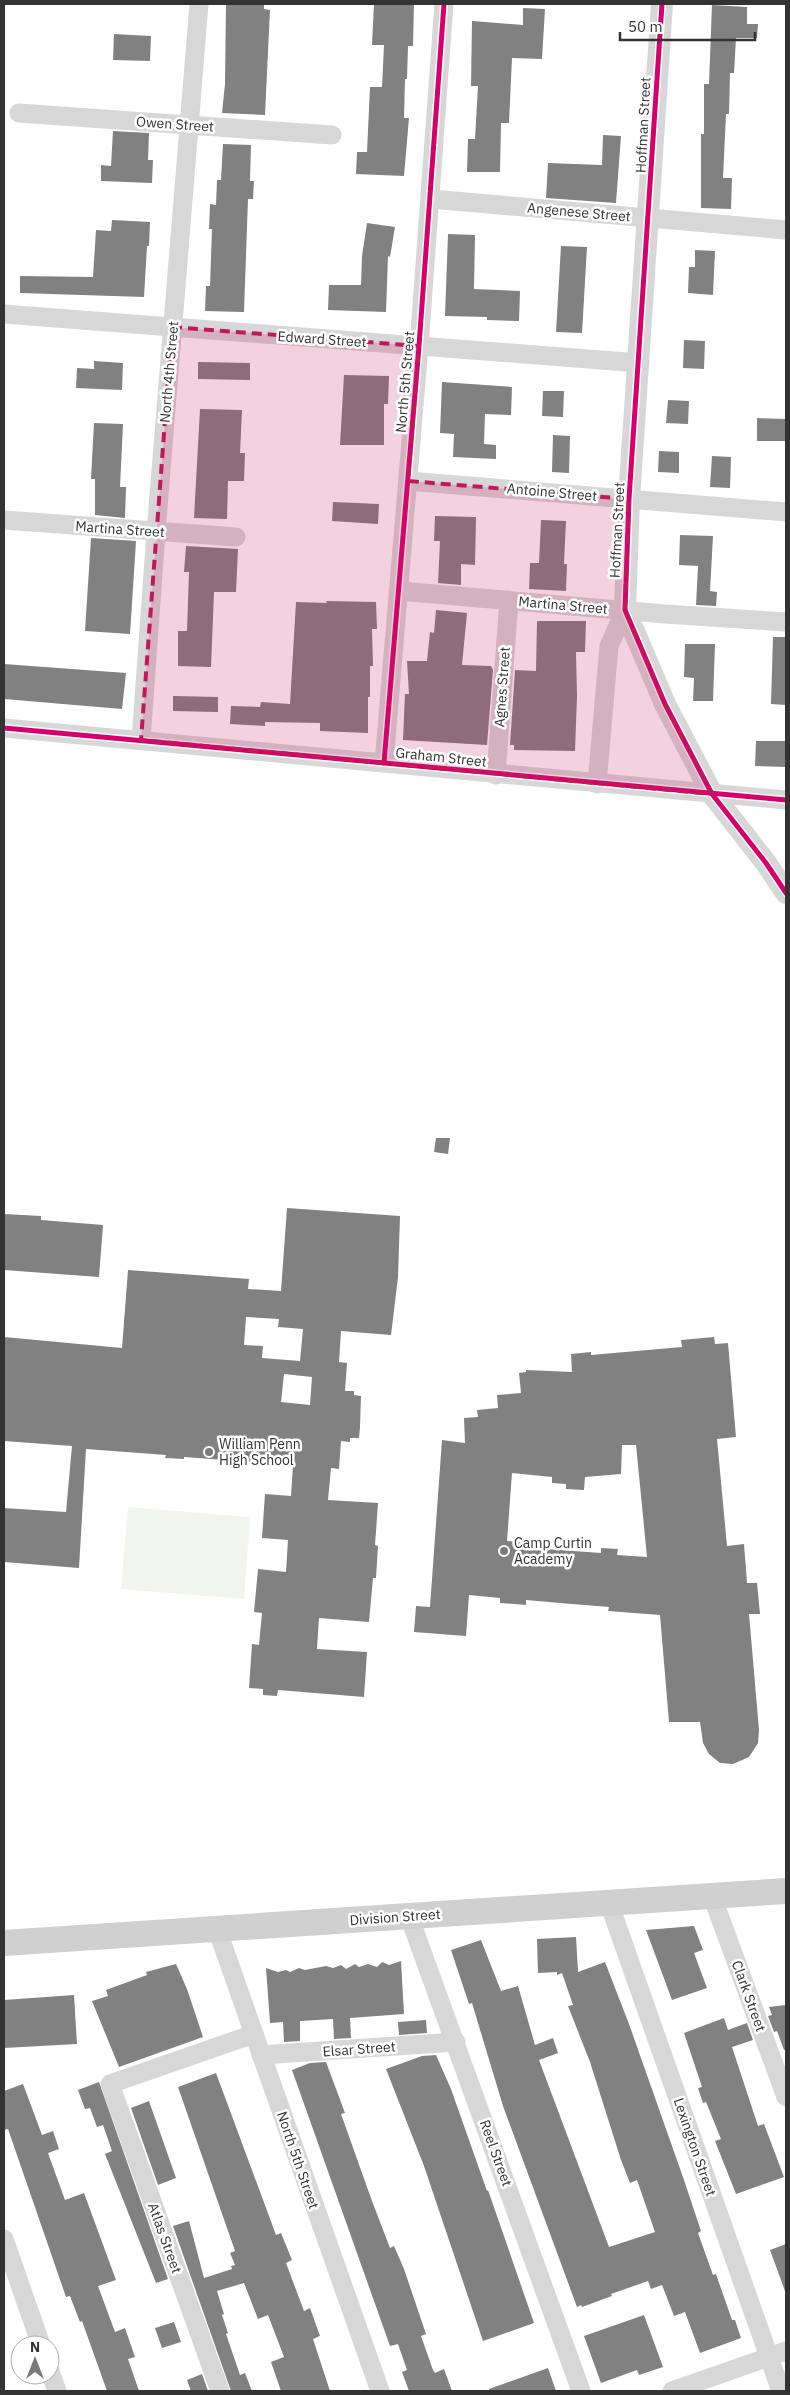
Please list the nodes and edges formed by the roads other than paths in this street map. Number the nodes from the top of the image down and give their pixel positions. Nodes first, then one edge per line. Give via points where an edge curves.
1 (200, 4) edge
2 (444, 4) edge
3 (662, 4) edge
4 (19, 113) dead end
5 (190, 125) junction
6 (332, 135) dead end
7 (431, 199) junction
8 (649, 218) junction
9 (786, 230) edge
10 (4, 314) edge
11 (172, 327) junction
12 (419, 346) junction
13 (640, 363) junction
14 (408, 480) junction
15 (630, 499) junction
16 (786, 512) edge
17 (4, 520) edge
18 (156, 532) junction
19 (236, 537) dead end
20 (399, 591) junction
21 (508, 600) junction
22 (625, 610) junction
23 (786, 622) edge
24 (4, 728) edge
25 (142, 740) junction
26 (384, 763) junction
27 (496, 774) junction
28 (598, 784) junction
29 (712, 794) junction
30 (786, 800) edge
31 (786, 893) edge
32 (786, 1891) edge
33 (712, 1896) junction
34 (609, 1902) junction
35 (409, 1916) junction
36 (217, 1928) junction
37 (4, 1943) edge
38 (254, 2034) junction
39 (456, 2042) junction
40 (262, 2055) junction
41 (786, 2097) edge
42 (4, 2239) edge
43 (38, 2335) edge
44 (786, 2350) edge
45 (768, 2357) junction
46 (220, 2391) edge
47 (380, 2391) edge
48 (581, 2391) edge
49 (672, 2391) edge
50 (781, 2391) edge

1 - 5 street, North 4th Street
2 - 7 street, North 5th Street
3 - 8 street, Hoffman Street
4 - 5 street, Owen Street
5 - 6 street, Owen Street
5 - 11 street, North 4th Street
7 - 8 street, Angenese Street
7 - 12 street, North 5th Street
8 - 9 street, Angenese Street
8 - 13 street, Hoffman Street
10 - 11 street, Edward Street
11 - 12 street, Edward Street
11 - 18 street, North 4th Street
12 - 13 street, Edward Street
12 - 14 street, North 5th Street
13 - 15 street, Hoffman Street
14 - 15 street, Antoine Street
14 - 20 street, North 5th Street
15 - 16 street, Antoine Street
15 - 22 street, Hoffman Street
17 - 18 street, Martina Street
18 - 19 street, Martina Street
18 - 25 street, North 4th Street
20 - 21 street, Martina Street
20 - 26 street, North 5th Street
21 - 22 street, Martina Street
21 - 27 street, Agnes Street
22 - 23 street, Martina Street
22 - 28 street, Hoffman Street via 609,646
22 - 29 street, Hoffman Street via 665,704
24 - 25 street, Graham Street
25 - 26 street, Graham Street
26 - 27 street, Graham Street
27 - 28 street, Graham Street
28 - 29 street, Graham Street
29 - 30 street, Graham Street
29 - 31 street, Hoffman Street
32 - 33 main road, Division Street
33 - 34 main road, Division Street
33 - 41 street, Clark Street
34 - 35 main road, Division Street
34 - 45 street, Lexington Street
35 - 36 main road, Division Street
35 - 39 street, Reel Street
36 - 37 main road, Division Street
36 - 38 street, North 5th Street
38 - 40 street, North 5th Street
38 - 46 street, Atlas Street via 110,2084
39 - 40 street, Elsar Street
39 - 48 street, Reel Street
40 - 47 street, North 5th Street
42 - 43 street
44 - 45 street
45 - 49 street
45 - 50 street, Lexington Street

